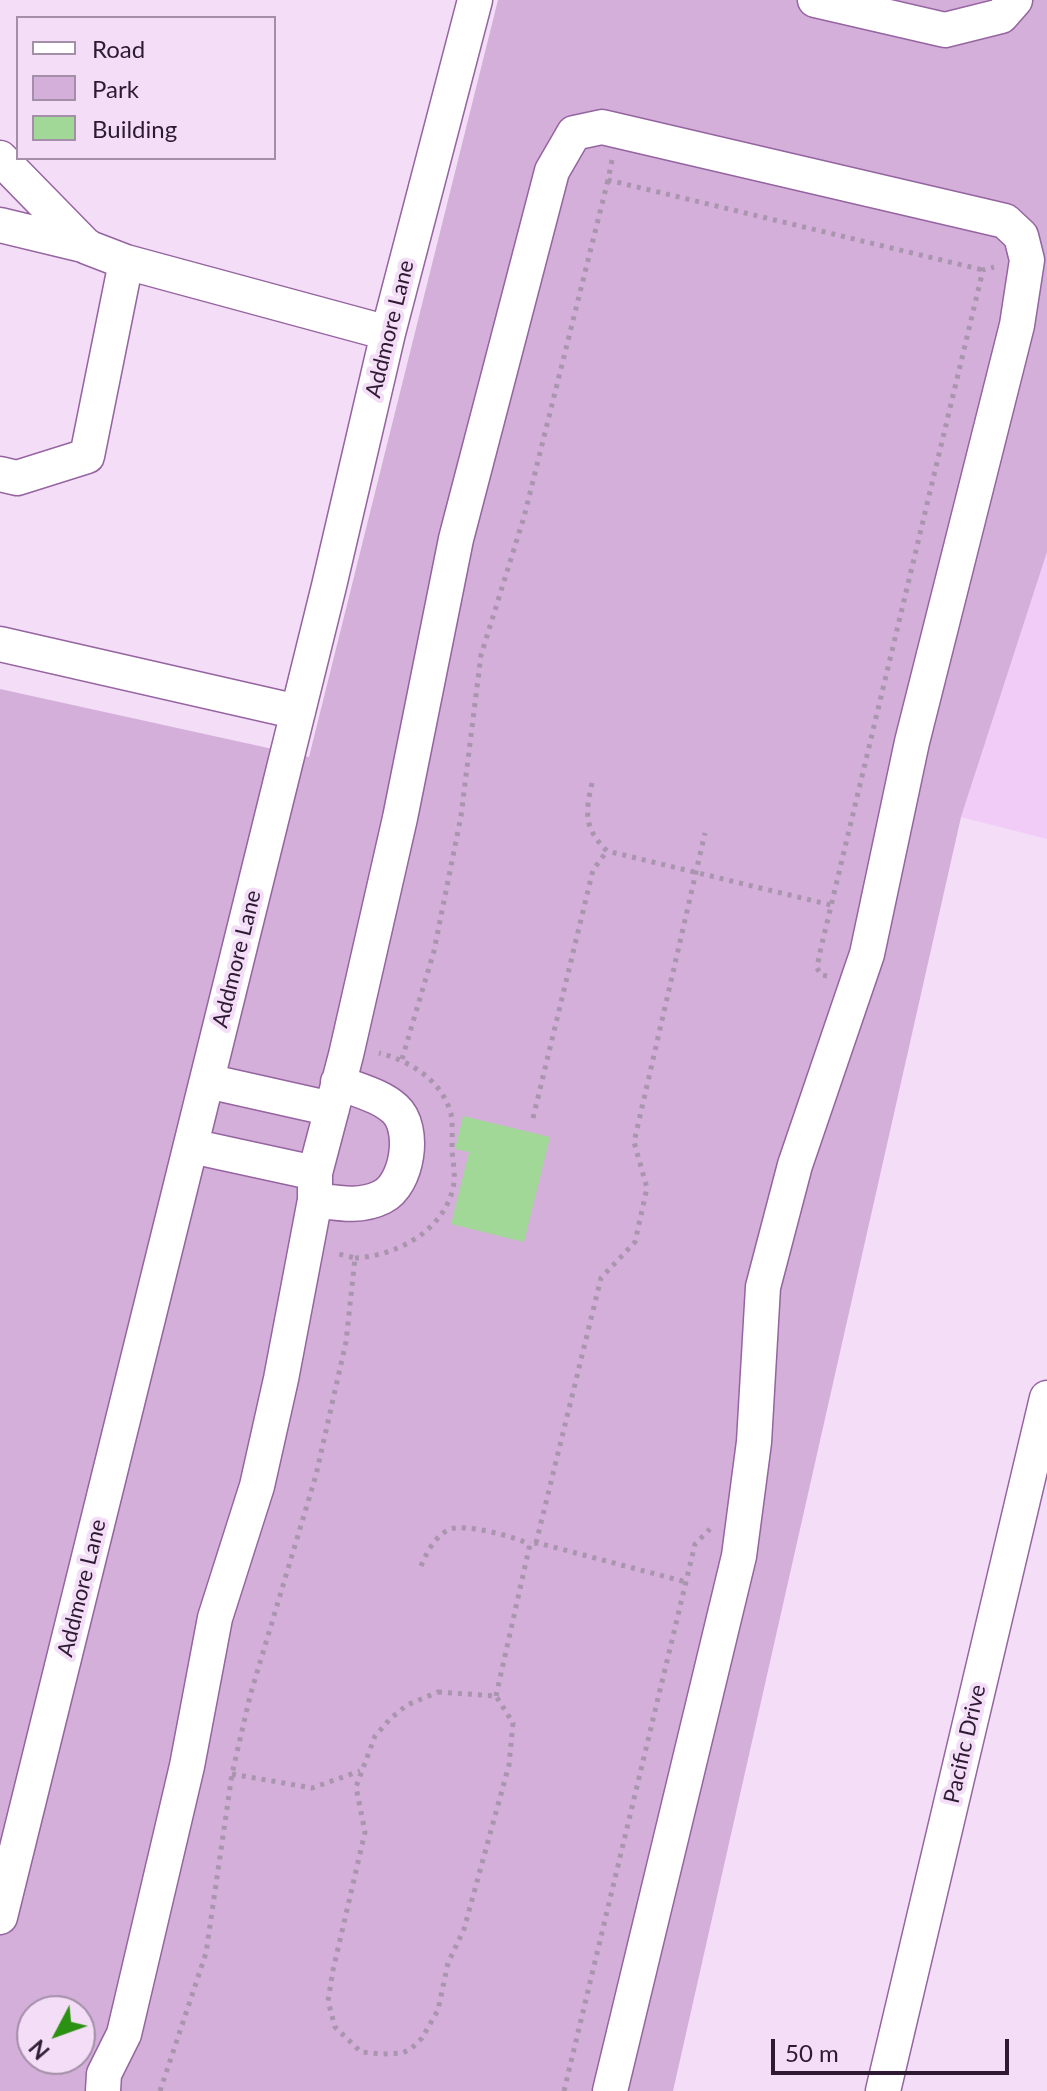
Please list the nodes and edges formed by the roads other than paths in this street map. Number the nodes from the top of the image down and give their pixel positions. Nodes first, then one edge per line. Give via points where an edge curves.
1 (475, 0) edge
2 (815, 0) edge
3 (1015, 0) edge
4 (0, 158) edge
5 (0, 225) edge
6 (87, 247) junction
7 (126, 262) junction
8 (388, 333) junction
9 (0, 474) edge
10 (0, 644) edge
11 (298, 712) junction
12 (207, 1081) junction
13 (335, 1095) junction
14 (191, 1146) junction
15 (315, 1186) junction
16 (1047, 1398) edge
17 (0, 1917) edge
18 (103, 2091) edge
19 (610, 2091) edge
20 (883, 2091) edge

1 - 8 street, Addmore Lane
2 - 3 street via 945,30 1001,16
4 - 6 street
5 - 6 street
6 - 7 street
7 - 8 street
7 - 9 street via 87,456 17,478
8 - 11 street, Addmore Lane
10 - 11 street
11 - 12 street, Addmore Lane
12 - 13 street
12 - 14 street, Addmore Lane
13 - 15 street
13 - 15 street via 380,1100 397,1110 407,1136 406,1162 385,1197 357,1205
13 - 19 street via 400,818 456,539 552,171 574,133 602,127 1005,221 1021,236 1027,260 1017,325 912,742 867,954 795,1165 763,1287 754,1442 739,1556
14 - 15 street
14 - 17 street, Addmore Lane
15 - 18 street via 257,1486 215,1618 187,1766 128,2019 104,2074
16 - 20 street, Pacific Drive

